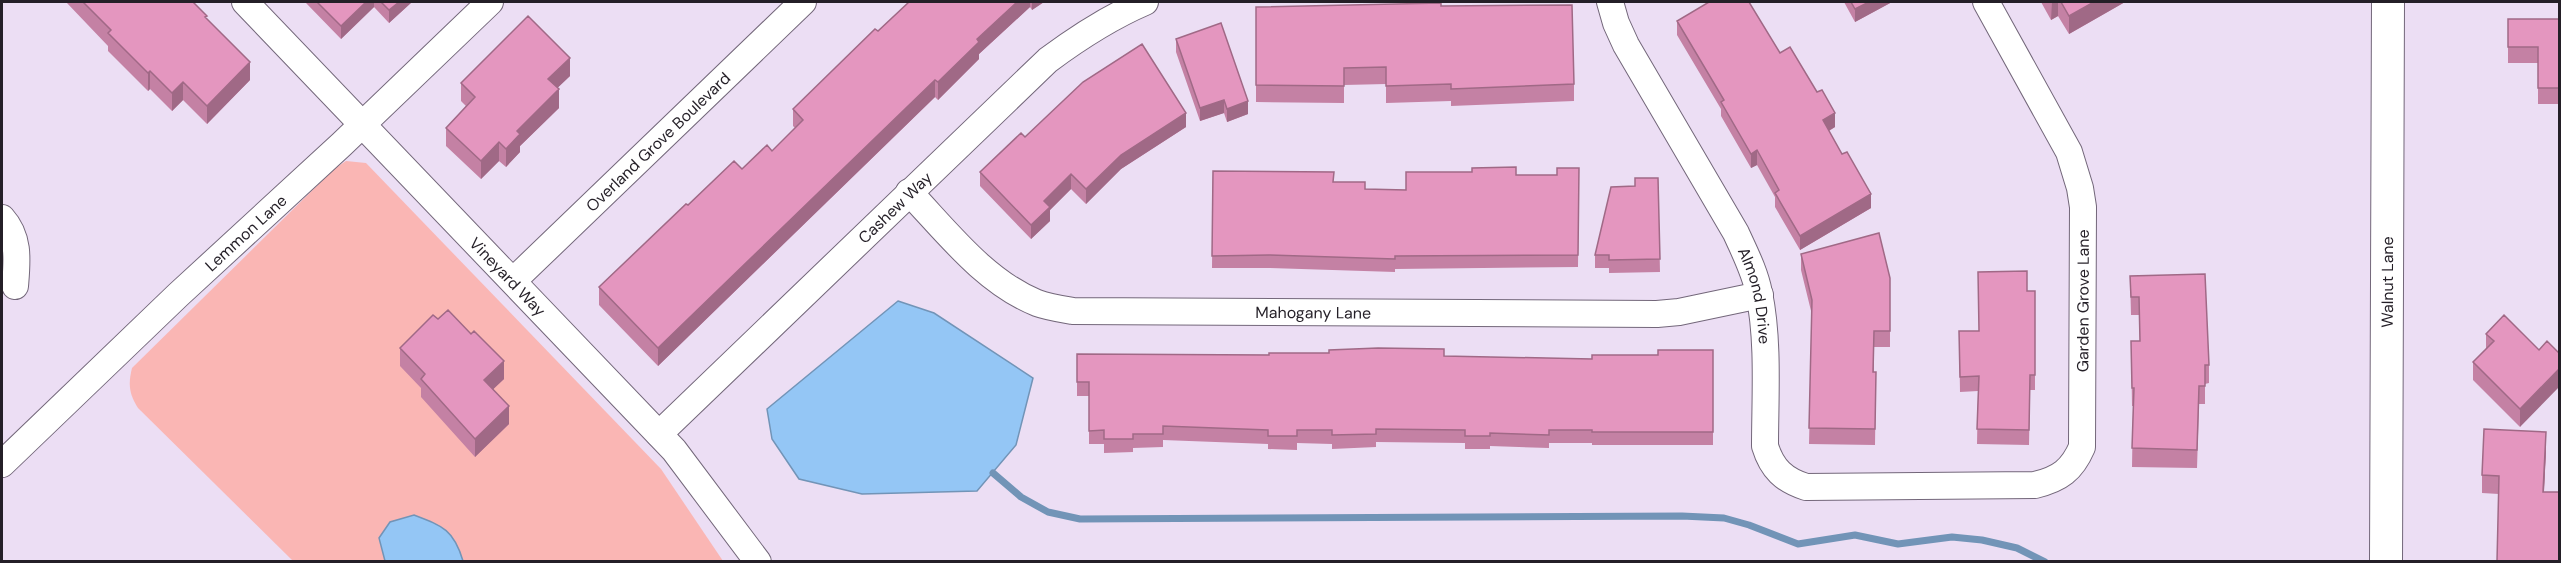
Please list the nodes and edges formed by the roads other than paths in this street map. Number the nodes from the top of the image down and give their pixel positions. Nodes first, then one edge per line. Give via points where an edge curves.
1 (245, 2) edge
2 (490, 2) edge
3 (803, 2) edge
4 (1145, 2) edge
5 (1610, 2) edge
6 (1986, 2) edge
7 (2388, 2) edge
8 (363, 124) junction
9 (909, 192) junction
10 (2, 218) edge
11 (513, 281) junction
12 (15, 286) dead end
13 (1760, 295) junction
14 (659, 434) junction
15 (2, 464) edge
16 (1923, 486) joint
17 (758, 561) edge
18 (2386, 561) edge

1 - 8 street, Vineyard Way
2 - 8 street, Lemmon Lane
3 - 11 street, Overland Grove Boulevard
4 - 9 street, Cashew Way via 1096,26 1048,60
5 - 13 street, Almond Drive via 1626,45 1736,233
6 - 16 street, Garden Grove Lane via 2058,129 2080,188 2082,447 2066,473 2036,485
7 - 18 main road, Walnut Lane
8 - 11 street, Vineyard Way
8 - 15 street, Lemmon Lane
9 - 13 street, Mahogany Lane via 983,268 1011,290 1039,304 1073,311 1657,314
9 - 14 street, Cashew Way
10 - 12 street via 17,249
11 - 14 street, Vineyard Way
13 - 16 street, Almond Drive via 1766,446 1769,460 1779,473 1806,487
14 - 17 street, Vineyard Way

